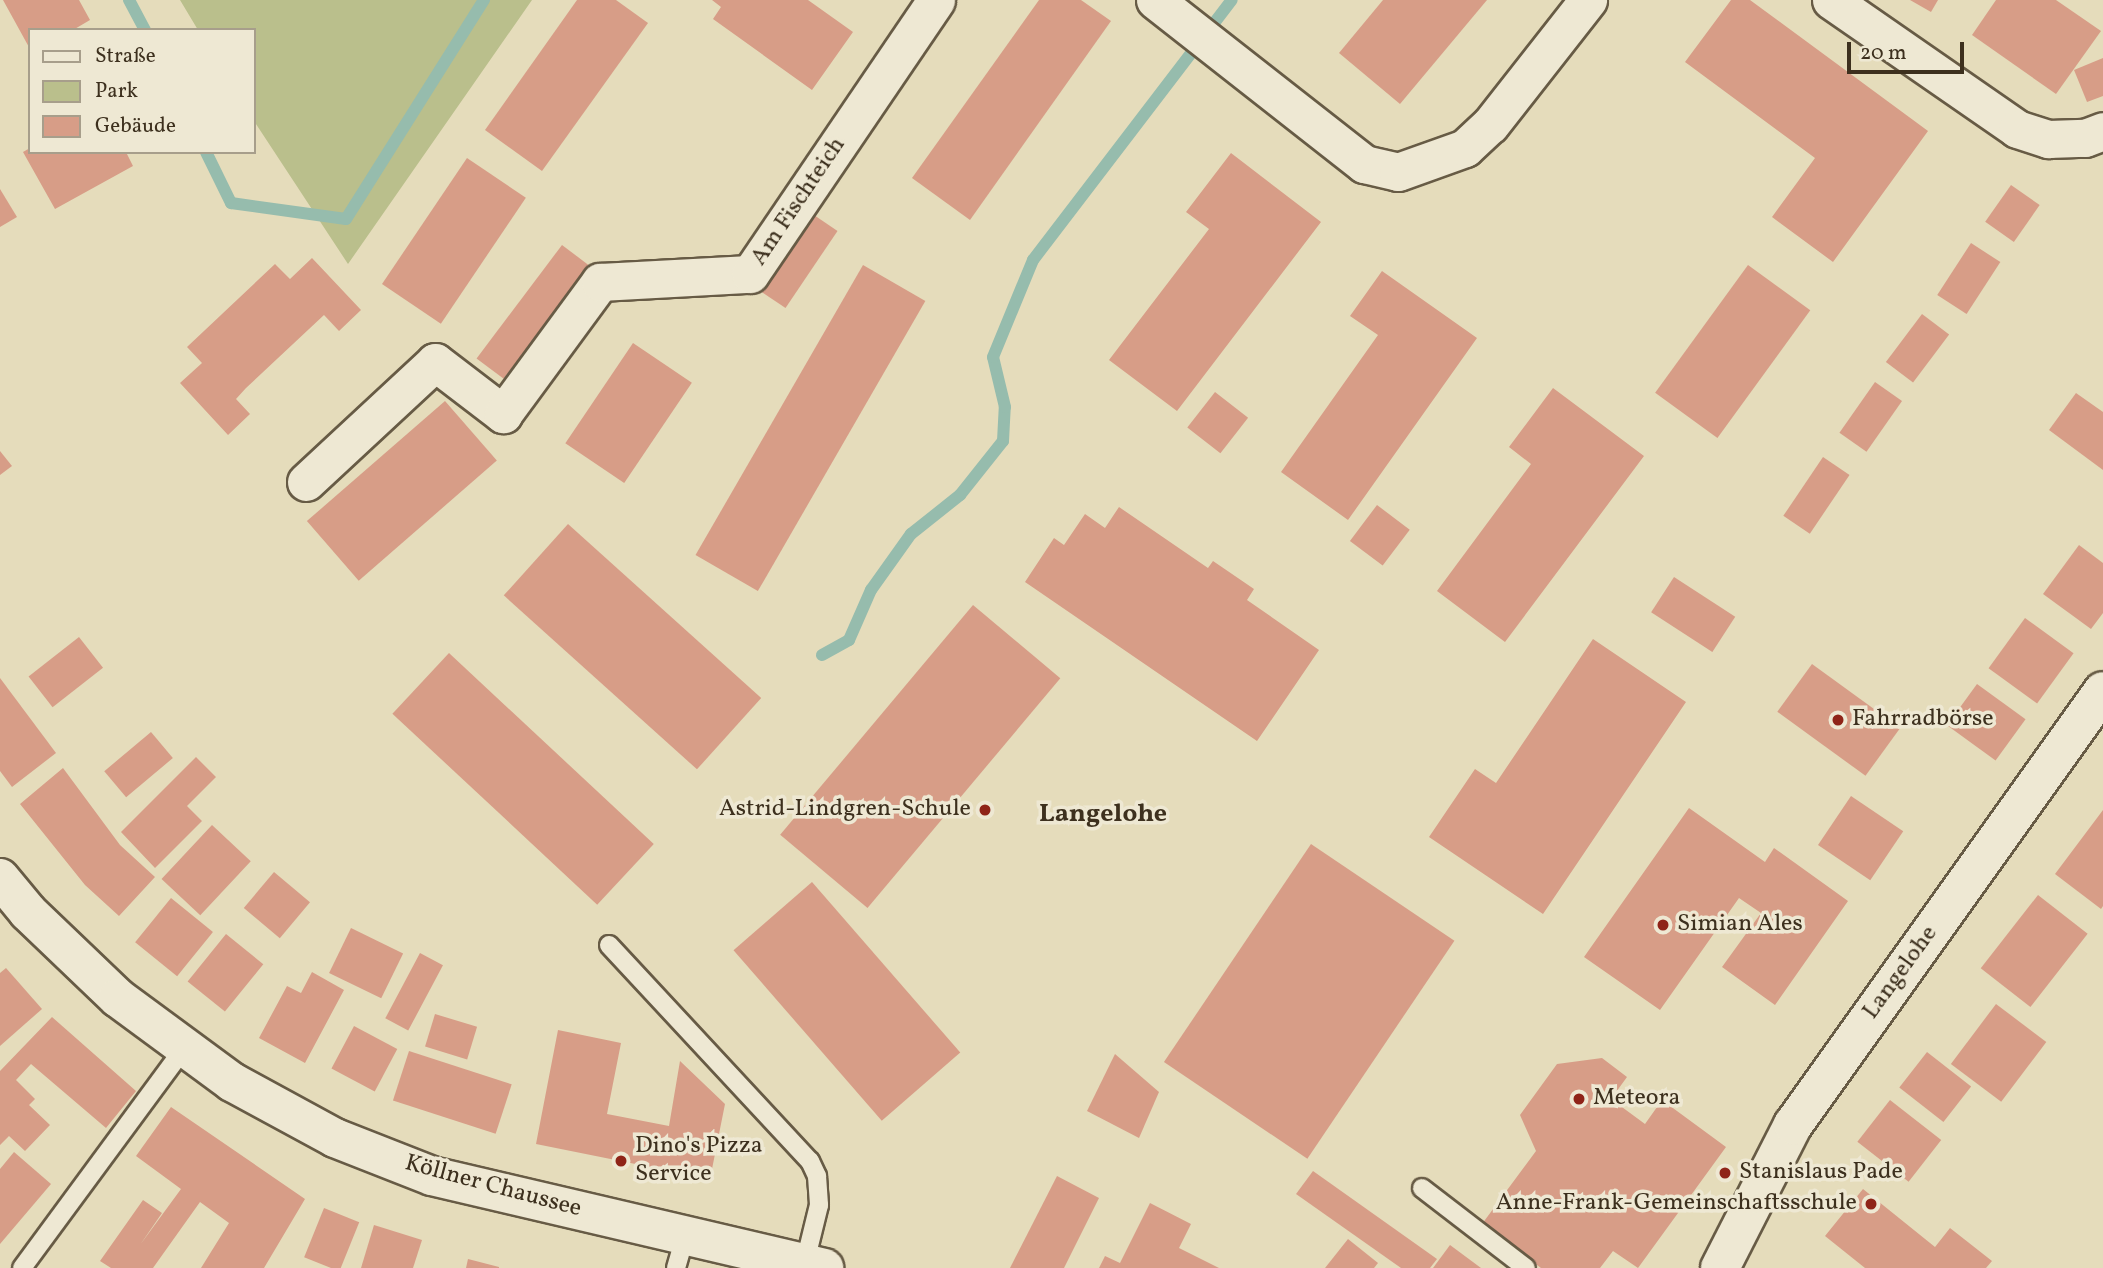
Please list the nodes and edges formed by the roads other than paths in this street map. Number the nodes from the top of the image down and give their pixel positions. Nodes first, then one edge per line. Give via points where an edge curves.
1 (936, 0) edge
2 (1155, 0) edge
3 (1588, 0) edge
4 (1848, 5) edge
5 (2103, 131) edge
6 (306, 482) dead end
7 (2103, 691) edge
8 (0, 878) edge
9 (609, 945) dead end
10 (185, 1047) junction
11 (1422, 1188) dead end
12 (681, 1251) edge
13 (815, 1265) edge
14 (22, 1268) edge
15 (1526, 1268) edge
16 (1720, 1268) edge

1 - 6 street, Am Fischteich via 750,274 600,282 503,414 435,362
2 - 3 street via 1363,164 1398,172 1465,148 1490,125
4 - 5 street via 2017,129 2048,139 2085,138
7 - 16 street, Langelohe via 1793,1125
8 - 10 street, Köllner Chaussee via 28,912 118,998
9 - 13 lane via 810,1161 817,1175 819,1205
10 - 12 street, Köllner Chaussee via 232,1082 335,1138 432,1176
10 - 14 lane
11 - 15 lane
12 - 13 street, Köllner Chaussee

